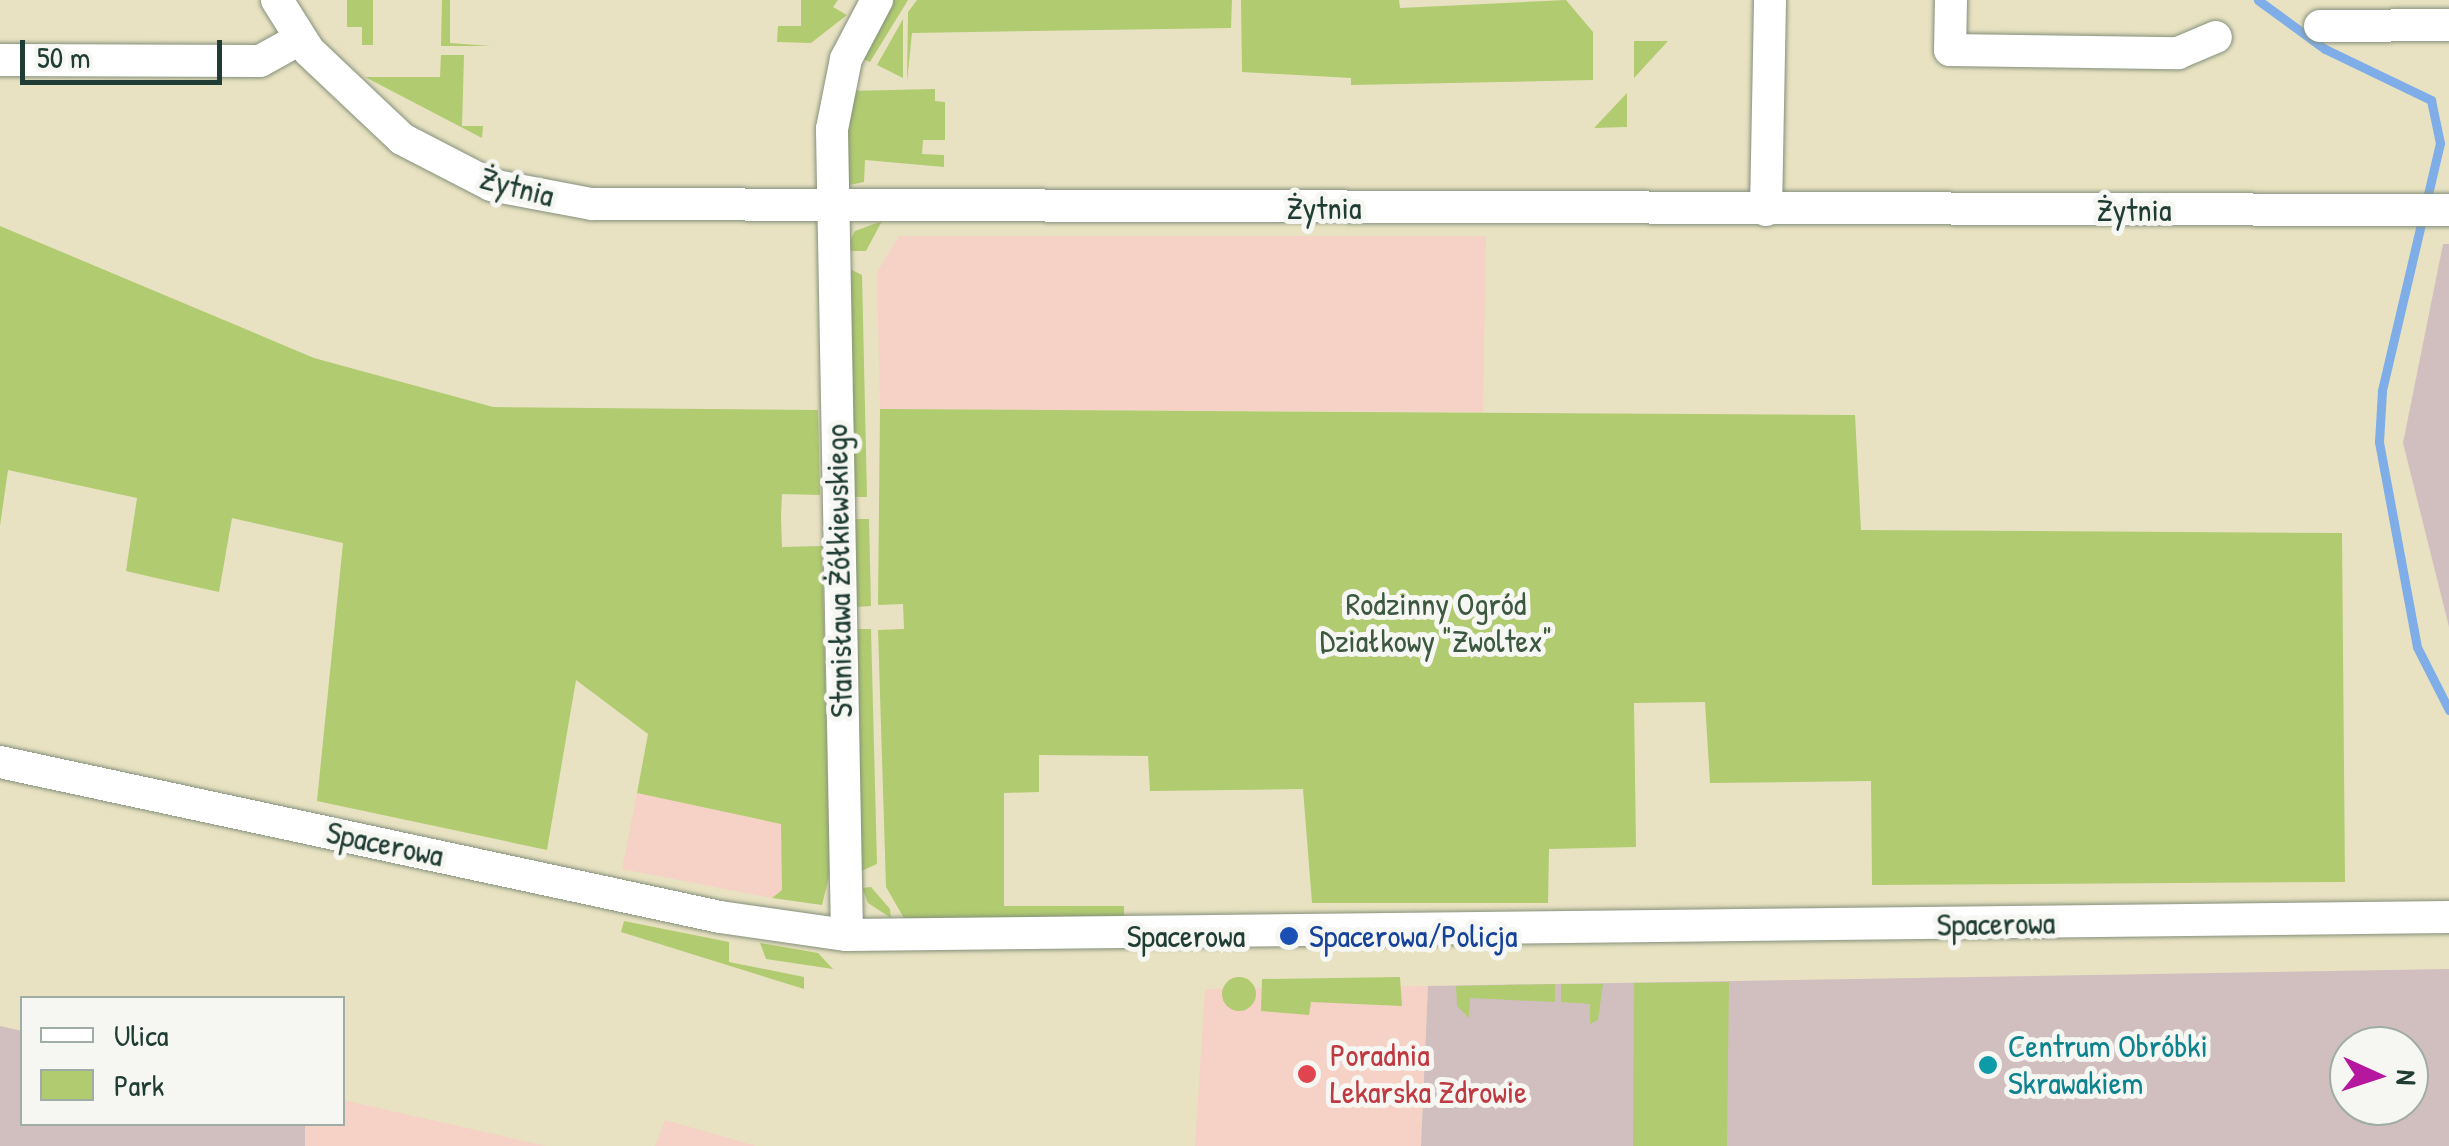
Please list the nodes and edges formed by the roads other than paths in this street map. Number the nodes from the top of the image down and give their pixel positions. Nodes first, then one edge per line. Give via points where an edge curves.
1 (277, 0) edge
2 (876, 0) edge
3 (1770, 0) edge
4 (1951, 0) edge
5 (2449, 25) edge
6 (2320, 26) dead end
7 (2216, 38) dead end
8 (300, 39) junction
9 (0, 60) edge
10 (832, 206) junction
11 (1766, 210) junction
12 (2449, 210) edge
13 (0, 762) edge
14 (2449, 918) edge
15 (847, 935) junction

1 - 8 street, Żytnia
2 - 10 street, Stanisława Żółkiewskiego via 838,84
3 - 11 street
4 - 7 street via 1950,50 2178,54
5 - 6 street
8 - 9 street via 260,61
8 - 10 street, Żytnia via 402,140 518,193 592,204
10 - 11 street, Żytnia
10 - 15 street, Stanisława Żółkiewskiego
11 - 12 street, Żytnia
13 - 15 street, Spacerowa via 720,917
14 - 15 street, Spacerowa

